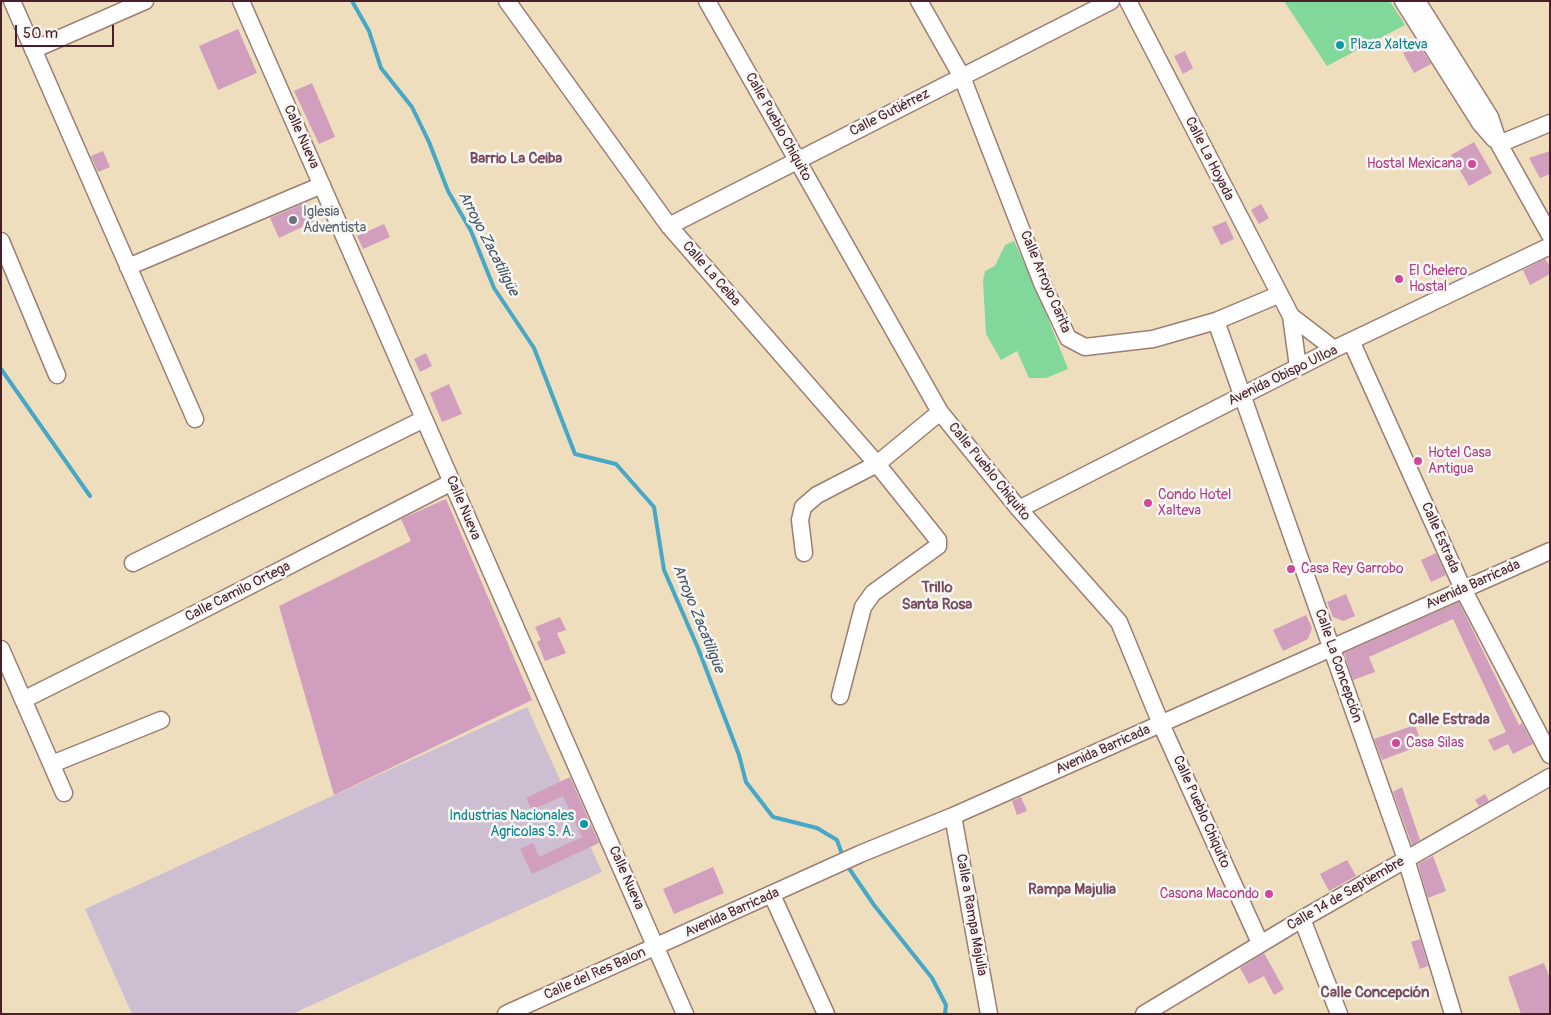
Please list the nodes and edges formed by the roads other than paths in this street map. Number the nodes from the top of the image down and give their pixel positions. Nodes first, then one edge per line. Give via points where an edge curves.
1 (12, 1) edge
2 (144, 1) edge
3 (242, 1) edge
4 (507, 1) edge
5 (707, 1) edge
6 (919, 1) edge
7 (1111, 1) edge
8 (1128, 1) edge
9 (1403, 1) edge
10 (1417, 1) edge
11 (1424, 23) junction
12 (33, 50) junction
13 (962, 77) junction
14 (1550, 124) edge
15 (1499, 144) junction
16 (797, 161) junction
17 (322, 185) junction
18 (668, 226) junction
19 (1550, 235) edge
20 (1, 241) edge
21 (1550, 246) edge
22 (128, 267) junction
23 (1278, 295) junction
24 (1290, 316) junction
25 (1216, 321) junction
26 (1352, 343) junction
27 (1334, 350) junction
28 (1298, 367) junction
29 (57, 375) dead end
30 (1242, 396) junction
31 (940, 412) junction
32 (195, 419) dead end
33 (424, 420) junction
34 (877, 464) junction
35 (452, 482) junction
36 (1019, 509) junction
37 (1550, 551) edge
38 (804, 554) dead end
39 (133, 563) dead end
40 (1463, 589) junction
41 (1332, 647) junction
42 (1, 649) edge
43 (840, 696) dead end
44 (23, 700) junction
45 (161, 720) dead end
46 (1161, 724) junction
47 (1550, 755) edge
48 (52, 764) junction
49 (1550, 777) edge
50 (64, 793) dead end
51 (954, 816) junction
52 (1406, 859) junction
53 (772, 895) junction
54 (1302, 918) junction
55 (1260, 944) junction
56 (656, 947) junction
57 (506, 1014) edge
58 (685, 1014) edge
59 (826, 1014) edge
60 (989, 1014) edge
61 (1144, 1014) edge
62 (1339, 1014) edge
63 (1453, 1014) edge

1 - 12 street
2 - 12 street
3 - 17 street, Calle Nueva
4 - 18 street, Calle La Ceiba
5 - 16 street, Calle Pueblo Chiquito
6 - 13 street, Calle Arroyo Carita
7 - 13 street, Calle Gutiérrez
8 - 23 street, Calle La Hoyada
9 - 11 street
10 - 11 street
11 - 15 street via 1480,124
12 - 22 street
13 - 16 street, Calle Gutiérrez
13 - 25 street, Calle Arroyo Carita via 1042,283 1068,338 1085,347 1104,345 1154,339
14 - 15 street
15 - 19 street
16 - 18 street, Calle Gutiérrez
16 - 31 street, Calle Pueblo Chiquito
17 - 22 street
17 - 33 street, Calle Nueva
18 - 34 street, Calle La Ceiba
20 - 29 street
21 - 26 street, Avenida Obispo Ulloa
22 - 32 street
23 - 24 street, Calle La Hoyada
23 - 25 street, Calle Arroyo Carita
24 - 27 street, Calle La Hoyada
24 - 28 street, Calle La Hoyada
25 - 30 street, Calle La Concepción
26 - 27 street, Avenida Obispo Ulloa
26 - 40 street, Calle Estrada
27 - 28 street, Avenida Obispo Ulloa
28 - 30 street, Avenida Obispo Ulloa
30 - 36 street, Avenida Obispo Ulloa
30 - 41 street, Calle La Concepción
31 - 34 street
31 - 36 street, Calle Pueblo Chiquito
33 - 35 street, Calle Nueva
33 - 39 street
34 - 38 street via 817,495 803,507 800,520
34 - 43 street, Calle La Ceiba via 934,532 938,546 873,593 864,606
35 - 44 street, Calle Camilo Ortega
35 - 56 street, Calle Nueva
36 - 46 street, Calle Pueblo Chiquito via 1119,622
37 - 40 street, Avenida Barricada
40 - 41 street, Avenida Barricada
40 - 47 street, Calle Estrada
41 - 46 street, Avenida Barricada
41 - 52 street, Calle La Concepción
42 - 44 street
44 - 48 street
45 - 48 street
46 - 51 street, Avenida Barricada
46 - 55 street, Calle Pueblo Chiquito
48 - 50 street
49 - 52 street, Calle 14 de Septiembre
51 - 53 street, Avenida Barricada via 860,854
51 - 60 street, Calle a Rampa Majulia
52 - 54 street, Calle 14 de Septiembre
52 - 63 street, Calle La Concepción
53 - 56 street, Avenida Barricada
53 - 59 street
54 - 55 street, Calle 14 de Septiembre
54 - 62 street
55 - 61 street, Calle 14 de Septiembre
56 - 57 street, Calle del Res Balon
56 - 58 street, Calle Nueva

